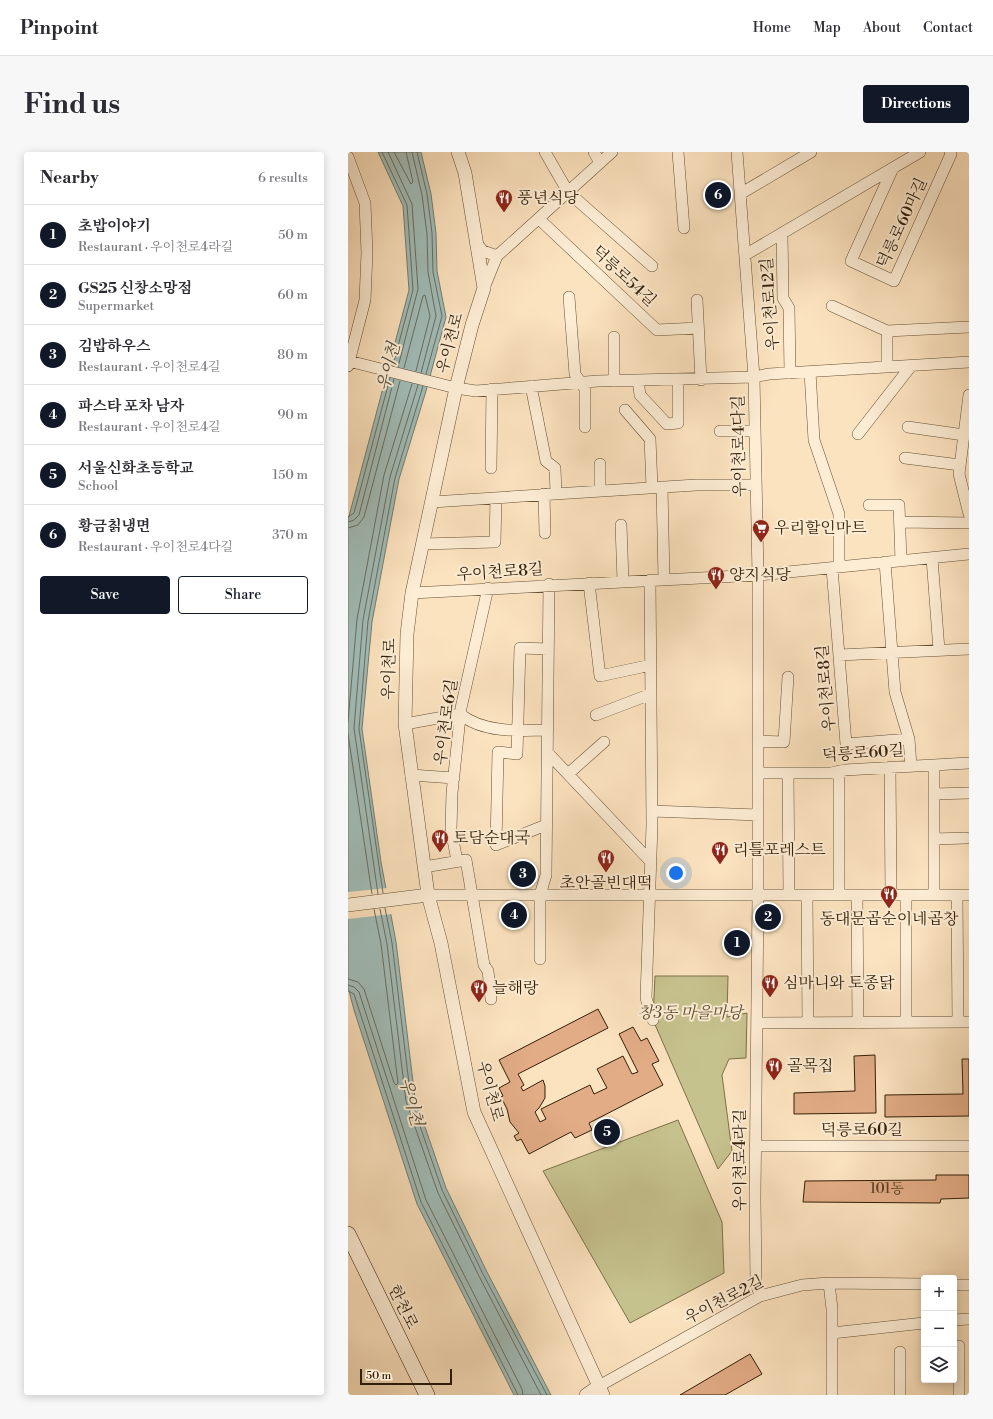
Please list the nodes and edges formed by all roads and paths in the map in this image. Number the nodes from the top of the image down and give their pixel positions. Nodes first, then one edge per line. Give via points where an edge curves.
1 (458, 152) edge
2 (545, 152) edge
3 (594, 152) edge
4 (612, 152) edge
5 (678, 152) edge
6 (737, 152) edge
7 (811, 152) edge
8 (920, 152) edge
9 (950, 152) edge
10 (348, 157) edge
11 (600, 163) junction
12 (893, 168) junction
13 (352, 182) edge
14 (568, 192) junction
15 (740, 194) junction
16 (539, 218) junction
17 (684, 228) dead end
18 (782, 233) junction
19 (477, 244) junction
20 (745, 255) junction
21 (497, 256) junction
22 (652, 266) dead end
23 (484, 288) junction
24 (569, 296) dead end
25 (697, 300) dead end
26 (832, 306) dead end
27 (698, 328) junction
28 (969, 328) edge
29 (887, 331) junction
30 (614, 337) dead end
31 (969, 362) edge
32 (349, 363) edge
33 (911, 366) junction
34 (887, 367) junction
35 (810, 372) junction
36 (790, 373) junction
37 (754, 377) junction
38 (638, 380) junction
39 (678, 380) junction
40 (701, 380) junction
41 (614, 381) junction
42 (582, 382) junction
43 (531, 386) junction
44 (456, 388) junction
45 (492, 390) junction
46 (969, 395) edge
47 (625, 410) dead end
48 (585, 427) dead end
49 (908, 427) dead end
50 (720, 431) dead end
51 (755, 431) junction
52 (858, 434) dead end
53 (964, 435) junction
54 (905, 458) dead end
55 (600, 464) dead end
56 (960, 465) junction
57 (491, 468) dead end
58 (756, 485) junction
59 (657, 487) junction
60 (600, 491) junction
61 (556, 493) junction
62 (544, 494) junction
63 (496, 498) junction
64 (432, 502) junction
65 (869, 505) dead end
66 (969, 514) edge
67 (900, 522) junction
68 (969, 523) edge
69 (621, 525) dead end
70 (545, 533) dead end
71 (423, 544) junction
72 (969, 554) edge
73 (932, 558) junction
74 (901, 561) junction
75 (885, 562) junction
76 (836, 567) junction
77 (758, 574) junction
78 (664, 579) junction
79 (650, 580) junction
80 (623, 581) junction
81 (589, 582) junction
82 (549, 584) junction
83 (488, 588) junction
84 (412, 593) junction
85 (548, 649) junction
86 (969, 649) edge
87 (939, 650) junction
88 (892, 652) junction
89 (839, 655) junction
90 (651, 665) junction
91 (788, 677) dead end
92 (651, 694) junction
93 (460, 714) junction
94 (596, 715) dead end
95 (405, 724) junction
96 (548, 730) junction
97 (517, 731) junction
98 (909, 739) junction
99 (758, 741) junction
100 (604, 742) dead end
101 (547, 752) junction
102 (969, 763) edge
103 (934, 765) junction
104 (911, 766) junction
105 (890, 767) junction
106 (839, 771) junction
107 (788, 772) junction
108 (758, 773) junction
109 (568, 774) junction
110 (412, 775) junction
111 (454, 778) junction
112 (969, 793) edge
113 (934, 794) junction
114 (652, 811) junction
115 (758, 815) junction
116 (546, 825) junction
117 (966, 838) dead end
118 (934, 839) junction
119 (461, 861) junction
120 (651, 862) junction
121 (424, 867) junction
122 (428, 895) junction
123 (473, 895) junction
124 (540, 895) junction
125 (650, 895) junction
126 (758, 895) junction
127 (789, 895) junction
128 (807, 895) junction
129 (839, 895) junction
130 (857, 895) junction
131 (891, 895) junction
132 (906, 895) junction
133 (934, 895) junction
134 (957, 895) junction
135 (969, 895) edge
136 (348, 905) edge
137 (540, 959) dead end
138 (491, 999) dead end
139 (654, 1020) dead end
140 (906, 1022) junction
141 (963, 1022) edge
142 (757, 1023) junction
143 (808, 1023) junction
144 (858, 1023) junction
145 (755, 1146) junction
146 (969, 1146) edge
147 (348, 1234) edge
148 (829, 1283) junction
149 (921, 1284) edge
150 (957, 1284) edge
151 (969, 1285) edge
152 (760, 1296) junction
153 (969, 1319) edge
154 (957, 1320) edge
155 (921, 1322) edge
156 (832, 1333) junction
157 (959, 1346) dead end
158 (900, 1352) dead end
159 (601, 1391) edge
160 (427, 1395) edge
161 (586, 1395) edge
162 (832, 1395) edge
163 (900, 1395) edge
164 (959, 1395) edge

1 - 19 street, 우이천로
2 - 14 street, 덕릉로54길
3 - 11 street
4 - 11 street
5 - 17 street
6 - 15 street, 우이천로4다길
7 - 15 street
8 - 12 street, 덕릉로60마길
9 - 12 street, 덕릉로60마길 via 894,281 851,261
10 - 13 street
11 - 14 street
12 - 18 street, 덕릉로60마길
13 - 32 street via 365,203 367,253 365,300
14 - 16 street
14 - 22 street, 덕릉로54길
15 - 20 street, 우이천로4다길
16 - 21 street
16 - 27 street, 덕릉로54길 via 657,330
18 - 20 street, 덕릉로60마길
18 - 36 street, 우이천로12길 via 783,298 789,308
19 - 21 street via 483,251
19 - 23 street, 우이천로
20 - 37 street, 우이천로4다길
21 - 23 street
23 - 44 street, 우이천로
24 - 42 street via 575,374
25 - 27 street
26 - 29 street
27 - 40 street
28 - 29 street
29 - 34 street
30 - 41 street
31 - 33 street, 우이천로12길
32 - 44 street, 우이천로12길
33 - 34 street, 우이천로12길
33 - 52 street
34 - 35 street, 우이천로12길
35 - 36 street, 우이천로12길
35 - 76 street, 우이천로8길 via 814,440 839,514
36 - 37 street, 우이천로12길
37 - 40 street, 우이천로12길
37 - 51 street, 우이천로4다길
38 - 39 street, 우이천로12길
38 - 39 street via 640,395 667,424 678,423
38 - 41 street, 우이천로12길
39 - 40 street, 우이천로12길
41 - 42 street, 우이천로12길
42 - 43 street, 우이천로12길
42 - 48 street via 585,388
43 - 45 street, 우이천로12길
43 - 61 street via 546,460 555,468
44 - 45 street, 우이천로12길
44 - 64 street, 우이천로
45 - 57 street
46 - 53 street
47 - 59 street via 650,438
49 - 53 street
50 - 51 street
51 - 58 street, 우이천로4다길
53 - 56 street
54 - 56 street
55 - 60 street
56 - 66 street via 959,474
58 - 59 street
58 - 77 street, 우이천로4다길
59 - 60 street
59 - 78 street
60 - 61 street
61 - 62 street
62 - 63 street
62 - 70 street
63 - 64 street
63 - 71 street via 495,542
64 - 71 street, 우이천로
65 - 67 street via 899,505
67 - 68 street
67 - 74 street
69 - 80 street
71 - 84 street, 우이천로
72 - 73 street, 우이천로8길
73 - 74 street, 우이천로8길
73 - 87 street
74 - 75 street, 우이천로8길
75 - 76 street, 우이천로8길
75 - 88 street
76 - 77 street, 우이천로8길
76 - 89 street, 우이천로8길
77 - 78 street, 우이천로8길
77 - 99 street, 우이천로4다길
78 - 79 street, 우이천로8길
79 - 80 street, 우이천로8길
79 - 90 street
80 - 81 street, 우이천로8길
81 - 82 street, 우이천로8길
81 - 90 street via 600,676
82 - 83 street, 우이천로8길
82 - 85 street
83 - 84 street, 우이천로8길
83 - 93 street, 우이천로6길
84 - 95 street, 우이천로 via 407,634
85 - 96 street
85 - 97 street via 520,648
86 - 87 street
87 - 88 street
88 - 89 street
88 - 98 street via 894,692
89 - 98 street, 우이천로8길 via 846,744
90 - 92 street
91 - 99 street via 784,742
92 - 94 street
92 - 114 street
93 - 95 street
93 - 97 street via 469,722
93 - 111 street, 우이천로6길
95 - 110 street, 우이천로
96 - 97 street
96 - 101 street
97 - 116 street via 517,754 498,752 496,845
98 - 104 street
99 - 108 street, 우이천로4다길
100 - 109 street
101 - 109 street
101 - 116 street
102 - 103 street, 덕릉로60길
103 - 104 street, 덕릉로60길
103 - 113 street
104 - 105 street, 덕릉로60길
105 - 106 street, 덕릉로60길
105 - 131 street
106 - 107 street, 덕릉로60길
106 - 129 street
107 - 108 street, 덕릉로60길
107 - 127 street
108 - 115 street, 우이천로4다길
109 - 120 street
110 - 111 street
110 - 121 street, 우이천로
111 - 119 street, 우이천로6길 via 451,828
112 - 113 street
113 - 118 street
114 - 115 street
114 - 120 street
115 - 126 street, 우이천로4다길
116 - 124 street via 546,875
117 - 118 street
118 - 133 street
119 - 121 street
119 - 123 street, 우이천로6길
120 - 125 street
121 - 122 street, 우이천로
122 - 123 street
122 - 136 street
122 - 159 street, 우이천로 via 441,942 474,1112
123 - 124 street
123 - 138 street, 우이천로6길
124 - 125 street
124 - 137 street
125 - 126 street
125 - 139 street via 646,998
126 - 127 street
126 - 142 street, 우이천로4라길
127 - 128 street
128 - 129 street
128 - 143 street
129 - 130 street
130 - 131 street
130 - 144 street
131 - 132 street
132 - 133 street
132 - 140 street
133 - 134 street
134 - 135 street
134 - 141 street
140 - 141 street
140 - 144 street
142 - 143 street
142 - 145 street, 우이천로4라길
143 - 144 street
145 - 146 street, 덕릉로60길
145 - 152 street, 우이천로4라길 via 756,1282
147 - 160 main road, 한천로
148 - 149 street, 우이천로2길
148 - 152 street, 우이천로2길 via 802,1285
148 - 156 street
150 - 151 street
152 - 159 street, 우이천로2길
153 - 154 street
155 - 156 street
156 - 162 street
157 - 164 street
158 - 163 street
159 - 161 street

